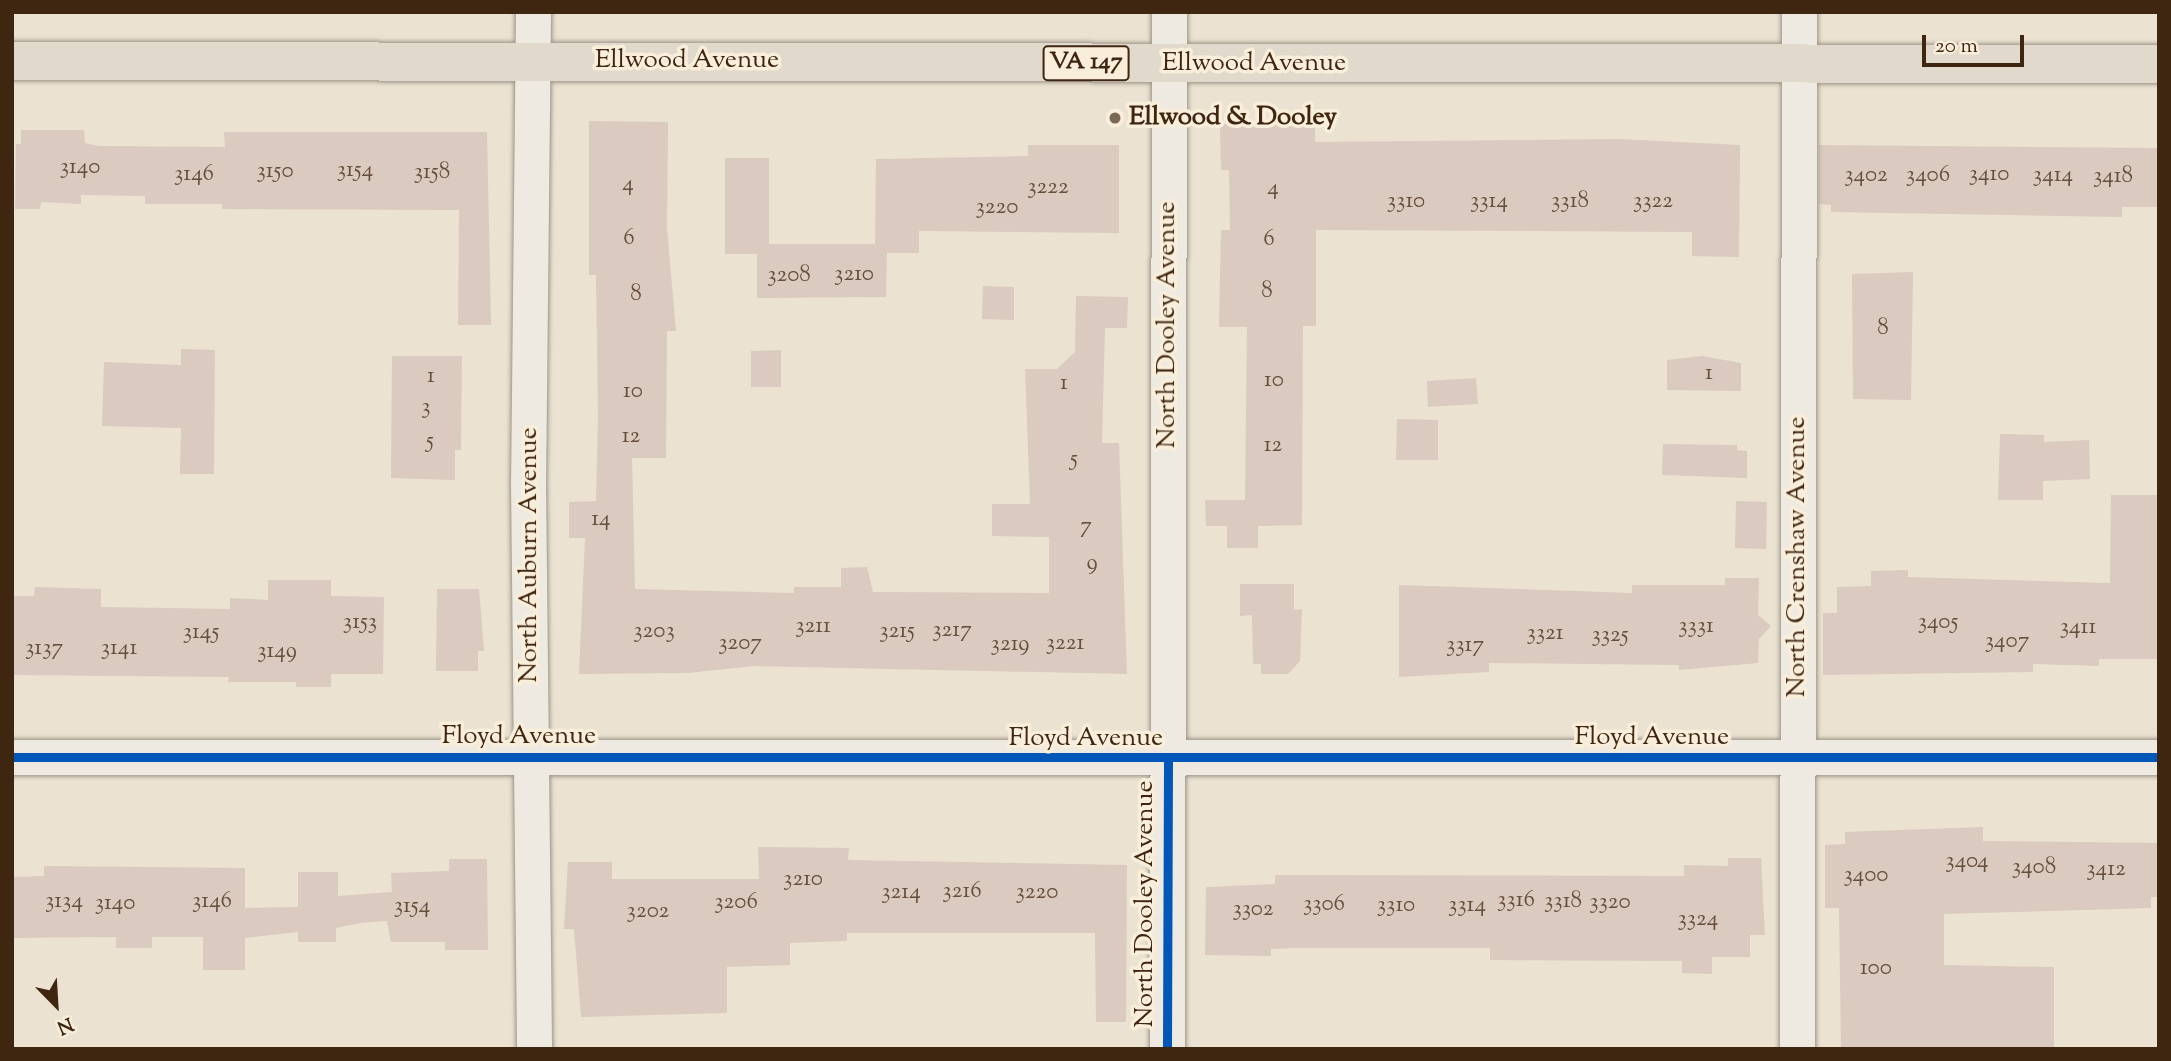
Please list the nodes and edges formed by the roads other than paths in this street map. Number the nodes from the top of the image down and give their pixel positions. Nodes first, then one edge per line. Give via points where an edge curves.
1 (533, 12) edge
2 (1169, 12) edge
3 (1799, 12) edge
4 (12, 61) edge
5 (533, 61) junction
6 (1169, 63) junction
7 (2159, 64) edge
8 (1799, 65) junction
9 (12, 757) edge
10 (2159, 757) edge
11 (531, 758) junction
12 (1798, 758) junction
13 (1168, 760) junction
14 (534, 1049) edge
15 (1167, 1049) edge
16 (1797, 1049) edge

1 - 5 street, North Auburn Avenue
2 - 6 street, North Dooley Avenue
3 - 8 street, North Crenshaw Avenue
4 - 5 main road, Ellwood Avenue / VA 147
5 - 6 main road, Ellwood Avenue / VA 147
5 - 11 street, North Auburn Avenue
6 - 8 main road, Ellwood Avenue / VA 147
6 - 13 street, North Dooley Avenue
7 - 8 main road, Ellwood Avenue / VA 147
8 - 12 street, North Crenshaw Avenue
9 - 11 street, Floyd Avenue
10 - 12 street, Floyd Avenue
11 - 13 street, Floyd Avenue
11 - 14 street, North Auburn Avenue
12 - 13 street, Floyd Avenue
12 - 16 street, North Crenshaw Avenue
13 - 15 street, North Dooley Avenue

